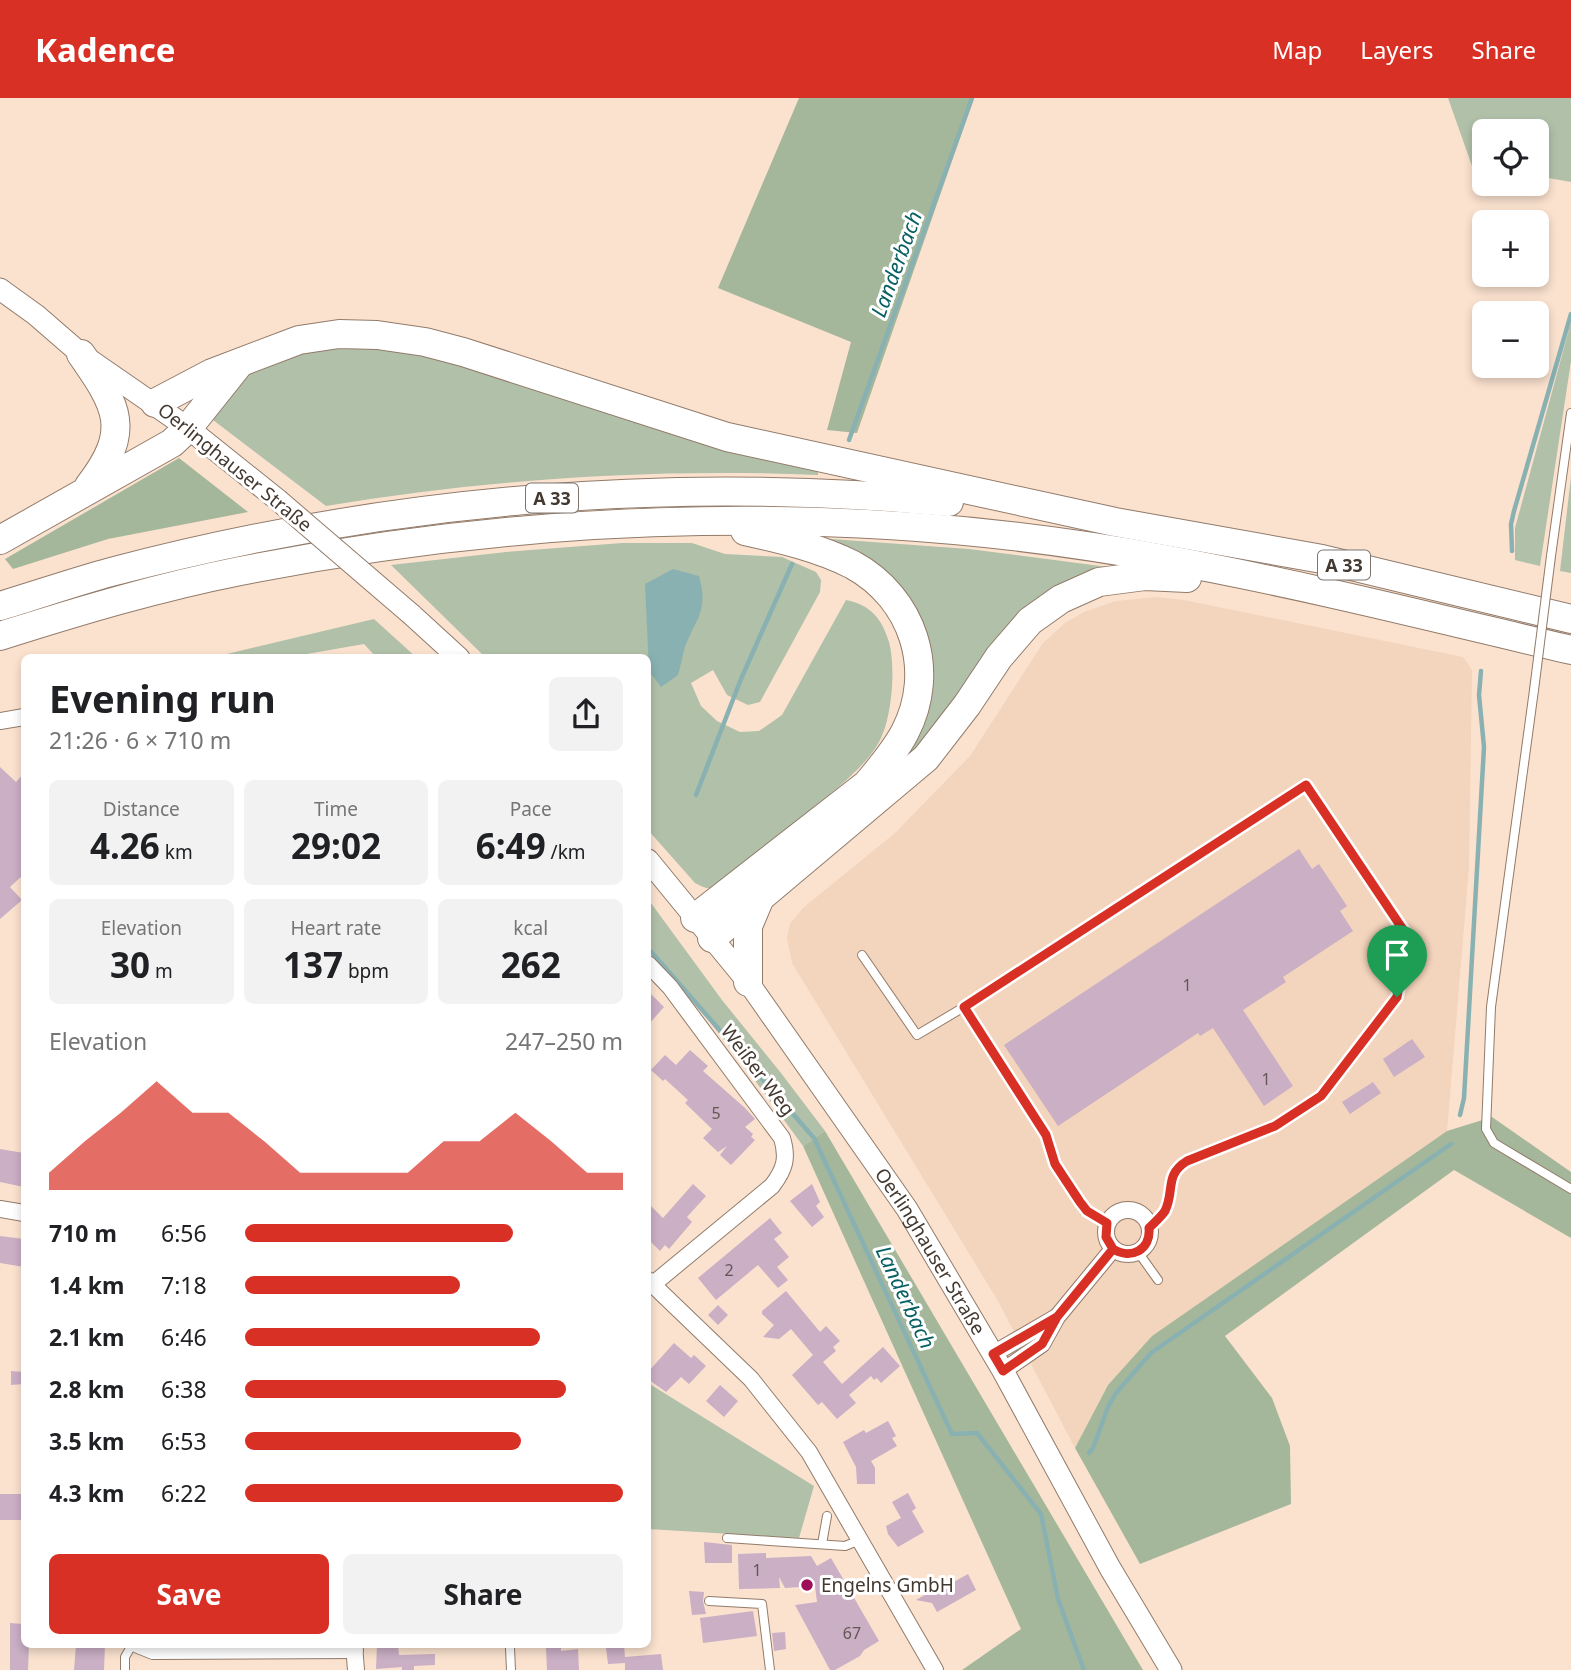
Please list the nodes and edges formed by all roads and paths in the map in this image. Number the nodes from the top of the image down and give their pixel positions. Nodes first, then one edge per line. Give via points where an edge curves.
1 (0, 289) edge
2 (81, 354) junction
3 (239, 364) junction
4 (155, 403) junction
5 (1571, 413) edge
6 (188, 428) junction
7 (85, 491) junction
8 (691, 520) junction
9 (1115, 522) junction
10 (0, 540) edge
11 (1329, 593) junction
12 (0, 606) edge
13 (1571, 619) edge
14 (0, 636) edge
15 (1571, 650) edge
16 (455, 654) edge
17 (21, 717) edge
18 (0, 720) edge
19 (651, 864) edge
20 (760, 897) junction
21 (704, 928) junction
22 (862, 955) dead end
23 (651, 967) edge
24 (748, 982) junction
25 (964, 1007) junction
26 (1571, 1189) edge
27 (0, 1209) edge
28 (21, 1212) edge
29 (1107, 1223) junction
30 (1149, 1228) junction
31 (1113, 1249) junction
32 (1139, 1252) junction
33 (1158, 1280) dead end
34 (651, 1282) edge
35 (651, 1284) edge
36 (998, 1363) junction
37 (827, 1516) dead end
38 (727, 1538) dead end
39 (860, 1539) junction
40 (822, 1544) junction
41 (709, 1601) dead end
42 (130, 1648) edge
43 (146, 1648) edge
44 (304, 1648) edge
45 (354, 1648) edge
46 (510, 1648) dead end
47 (125, 1670) edge
48 (356, 1670) edge
49 (511, 1670) edge
50 (770, 1670) edge
51 (935, 1670) edge
52 (1171, 1670) edge

1 - 2 main road, Oerlinghauser Straße
2 - 4 main road, Oerlinghauser Straße
2 - 7 highway via 108,397 116,426 106,465
3 - 4 highway
3 - 6 highway
3 - 9 highway via 299,340 339,334 425,342 727,437
4 - 6 main road, Oerlinghauser Straße
5 - 26 lane, bridge via 1491,1007 1486,1129 1494,1143
6 - 7 highway via 172,443
6 - 16 main road, Oerlinghauser Straße, bridge
7 - 10 highway
8 - 11 highway, A 33 via 881,524 1010,536 1162,558
8 - 14 highway, A 33 via 491,533 377,547 237,572 127,598
8 - 21 highway via 824,552 855,566 901,609 916,639 919,670 917,701 889,758 867,784
9 - 12 highway, A 33 via 880,495 621,493 501,502 349,521 249,540 109,572
9 - 13 highway, A 33 via 1322,559
11 - 15 highway, A 33
11 - 20 highway via 1145,576 1099,582 1061,599 1030,621 999,657 926,758
17 - 18 street
19 - 21 main road, Oerlinghauser Straße
20 - 21 highway
20 - 24 highway via 748,926
21 - 24 main road, Oerlinghauser Straße
22 - 25 lane via 918,1035
23 - 34 street, Weißer Weg via 782,1138 786,1161 772,1186
24 - 36 main road, Oerlinghauser Straße via 907,1209
25 - 29 lane via 1046,1135 1055,1164 1080,1202
25 - 30 lane via 1306,785 1408,937 1397,997 1321,1096 1275,1126 1177,1167 1165,1211
27 - 28 street
29 - 30 street via 1117,1213 1130,1210 1142,1216
29 - 31 street via 1106,1237
30 - 32 street via 1148,1241
31 - 32 street via 1125,1254
31 - 36 street via 1057,1317
32 - 33 lane
35 - 39 street via 751,1380 809,1452
36 - 52 main road, Oerlinghauser Straße via 1110,1569
37 - 40 lane
38 - 40 lane
39 - 40 lane via 845,1546
39 - 51 street
41 - 50 lane via 762,1604
42 - 47 lane
43 - 44 street
45 - 48 street
46 - 49 lane

